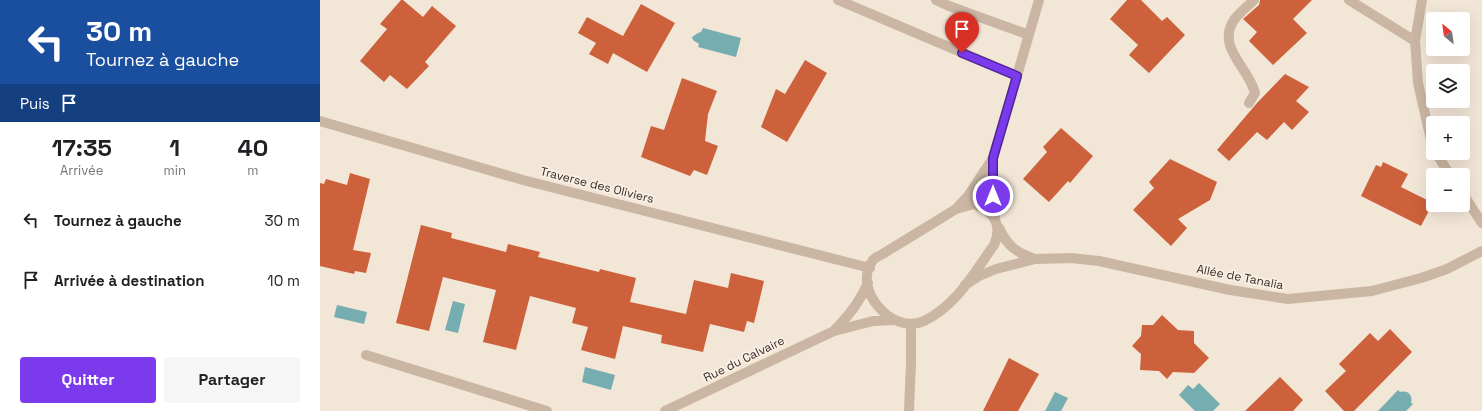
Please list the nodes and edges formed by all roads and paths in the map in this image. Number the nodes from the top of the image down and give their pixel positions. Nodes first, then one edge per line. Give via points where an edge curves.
1 (838, 0) edge
2 (936, 0) edge
3 (1039, 0) edge
4 (1254, 0) edge
5 (1349, 0) edge
6 (1422, 0) edge
7 (1029, 35) junction
8 (1415, 42) junction
9 (1017, 76) junction
10 (1249, 104) dead end
11 (1426, 118) edge
12 (320, 121) edge
13 (993, 158) junction
14 (1470, 205) edge
15 (956, 209) junction
16 (996, 223) junction
17 (1482, 223) edge
18 (1482, 251) edge
19 (1035, 259) junction
20 (870, 268) junction
21 (868, 283) junction
22 (965, 286) junction
23 (894, 320) junction
24 (911, 324) junction
25 (834, 331) junction
26 (366, 355) dead end
27 (547, 411) edge
28 (665, 411) edge
29 (909, 411) edge

1 - 9 street
2 - 7 street
3 - 7 street
4 - 10 street via 1234,20 1228,34 1230,48 1253,84 1255,93
5 - 8 street
6 - 8 street
7 - 9 street
8 - 11 street via 1418,83
9 - 13 street
12 - 20 street, Traverse des Oliviers via 523,180
13 - 15 street via 968,196
13 - 16 street
14 - 17 street
15 - 16 street via 974,204 990,213
15 - 20 street via 880,254
16 - 19 street, Allée de Tanalia via 1005,241 1012,248
16 - 22 street via 998,237
18 - 19 street, Allée de Tanalia via 1421,278 1372,291 1288,299 1230,290 1098,262 1071,258
19 - 22 street, Allée de Tanalia via 996,269 979,276
20 - 21 street
21 - 23 street via 876,305
21 - 25 street, Rue du Calvaire via 860,300
22 - 24 street via 949,304 935,314
23 - 24 street
23 - 25 street, Rue du Calvaire via 873,321
24 - 29 street
25 - 28 street, Rue du Calvaire
26 - 27 street

